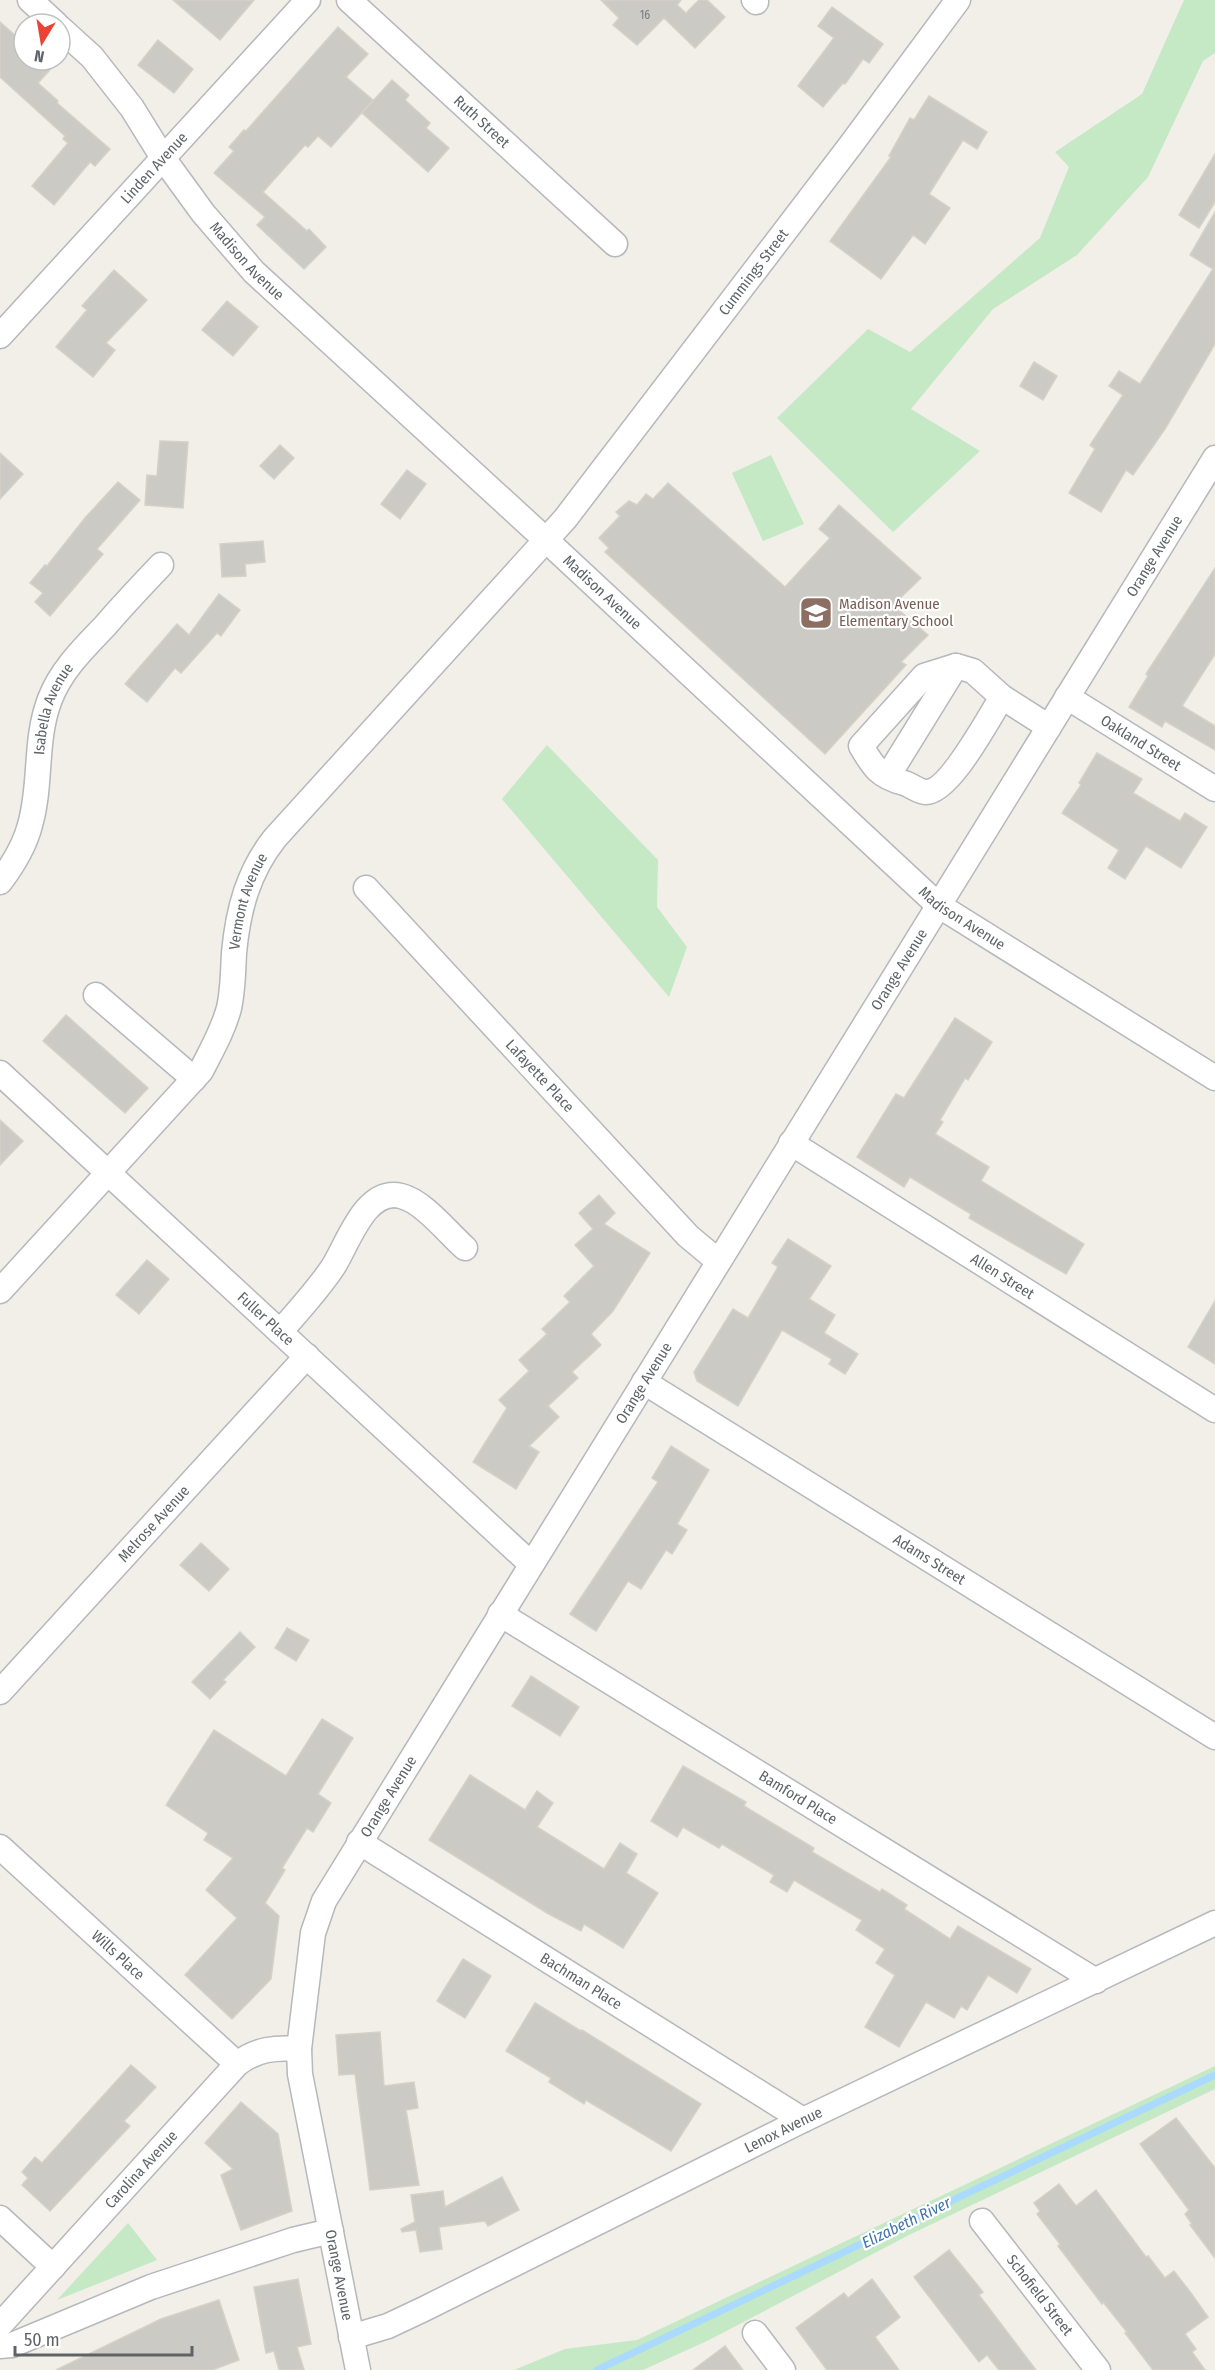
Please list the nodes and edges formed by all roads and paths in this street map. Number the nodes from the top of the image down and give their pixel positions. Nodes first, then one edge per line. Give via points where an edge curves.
1 (30, 0) edge
2 (308, 0) edge
3 (349, 0) edge
4 (958, 0) edge
5 (43, 12) edge
6 (72, 39) edge
7 (163, 158) junction
8 (615, 244) dead end
9 (1, 334) edge
10 (1215, 458) edge
11 (546, 540) junction
12 (161, 565) dead end
13 (956, 666) junction
14 (1002, 697) junction
15 (1067, 697) junction
16 (1048, 727) junction
17 (888, 776) junction
18 (1215, 789) edge
19 (0, 882) edge
20 (366, 888) dead end
21 (938, 905) junction
22 (96, 995) dead end
23 (0, 1073) edge
24 (1215, 1078) edge
25 (194, 1079) junction
26 (791, 1143) junction
27 (108, 1173) junction
28 (465, 1248) dead end
29 (718, 1261) junction
30 (0, 1291) edge
31 (280, 1332) junction
32 (307, 1356) junction
33 (644, 1382) junction
34 (1215, 1410) edge
35 (531, 1564) junction
36 (500, 1614) junction
37 (0, 1692) edge
38 (1215, 1737) edge
39 (359, 1842) junction
40 (0, 1847) edge
41 (1215, 1923) edge
42 (1096, 1982) junction
43 (299, 2049) junction
44 (237, 2064) junction
45 (803, 2120) junction
46 (0, 2218) edge
47 (982, 2221) dead end
48 (331, 2231) junction
49 (53, 2267) junction
50 (0, 2325) edge
51 (755, 2333) dead end
52 (351, 2337) junction
53 (0, 2346) edge
54 (358, 2370) edge
55 (783, 2370) edge
56 (1098, 2370) edge

1 - 5 street
2 - 7 street, Linden Avenue
3 - 8 street, Ruth Street
4 - 11 street, Cummings Street via 843,156
6 - 7 street, Madison Avenue via 92,57 132,108
7 - 9 street, Linden Avenue
7 - 11 street, Madison Avenue via 203,213 254,272
10 - 15 street, Orange Avenue
11 - 21 street, Madison Avenue
11 - 25 street, Vermont Avenue via 261,856 250,878 237,928 229,1007 220,1033
12 - 19 street, Isabella Avenue via 75,658 50,698 39,738 30,827
13 - 14 street via 974,671
13 - 17 street
13 - 17 street via 924,676 861,746 874,769
14 - 16 street
14 - 17 street via 957,770 936,789 925,792
15 - 16 street, Orange Avenue
15 - 18 street, Oakland Street
16 - 21 street, Orange Avenue
20 - 29 street, Lafayette Place via 688,1236
21 - 24 street, Madison Avenue
21 - 26 street, Orange Avenue
22 - 25 street
23 - 27 street, Fuller Place
25 - 27 street, Vermont Avenue
26 - 29 street, Orange Avenue
26 - 34 street, Allen Street
27 - 30 street, Vermont Avenue
27 - 31 street, Fuller Place
28 - 31 street via 414,1200 392,1194 382,1197 356,1223 332,1268
29 - 33 street, Orange Avenue
31 - 32 street, Fuller Place
32 - 35 street, Fuller Place
32 - 37 street, Melrose Avenue
33 - 35 street, Orange Avenue
33 - 38 street, Adams Street
35 - 36 street, Orange Avenue
36 - 39 street, Orange Avenue
36 - 42 street, Bamford Place
39 - 43 street, Orange Avenue via 317,1916
39 - 45 street, Bachman Place
40 - 44 street, Wills Place
41 - 42 street, Lenox Avenue
42 - 45 street, Lenox Avenue
43 - 44 street, Carolina Avenue via 264,2050
43 - 48 street, Orange Avenue via 301,2081
44 - 49 street, Carolina Avenue
45 - 52 street, Lenox Avenue via 423,2309
46 - 49 street
47 - 56 street, Schofield Street
48 - 52 street, Orange Avenue
48 - 53 street via 151,2288 12,2345
49 - 50 street, Carolina Avenue
51 - 55 street
52 - 54 street, Orange Avenue

